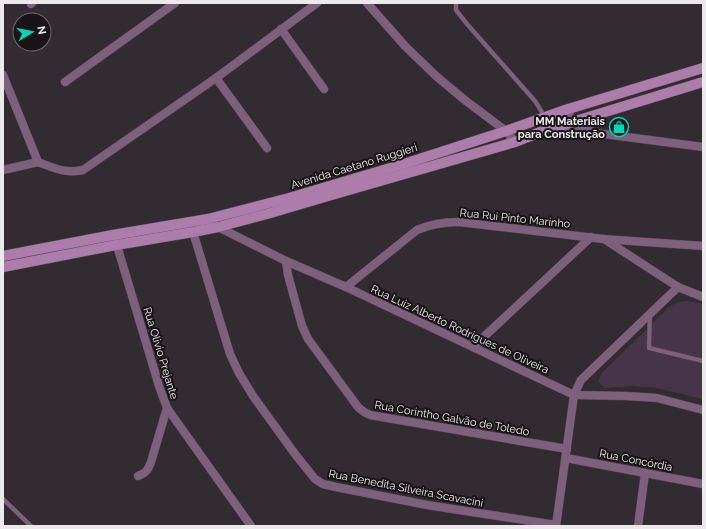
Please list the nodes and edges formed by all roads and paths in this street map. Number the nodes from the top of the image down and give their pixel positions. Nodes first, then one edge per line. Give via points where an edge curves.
1 (175, 3) edge
2 (317, 3) edge
3 (367, 3) edge
4 (456, 3) edge
5 (281, 29) junction
6 (703, 68) edge
7 (3, 75) edge
8 (216, 78) junction
9 (65, 82) dead end
10 (703, 82) edge
11 (324, 88) dead end
12 (565, 110) junction
13 (545, 117) junction
14 (575, 122) junction
15 (506, 131) junction
16 (543, 131) junction
17 (596, 133) junction
18 (516, 142) junction
19 (703, 147) edge
20 (267, 148) dead end
21 (38, 162) junction
22 (3, 170) edge
23 (218, 227) junction
24 (193, 232) junction
25 (114, 235) junction
26 (591, 237) junction
27 (603, 239) junction
28 (116, 245) junction
29 (703, 246) edge
30 (3, 256) edge
31 (286, 261) junction
32 (3, 267) edge
33 (346, 287) junction
34 (678, 288) junction
35 (703, 297) edge
36 (650, 313) junction
37 (473, 347) junction
38 (703, 361) edge
39 (574, 395) junction
40 (167, 408) junction
41 (703, 410) edge
42 (567, 449) junction
43 (566, 458) junction
44 (645, 473) junction
45 (138, 476) dead end
46 (703, 484) edge
47 (3, 499) edge
48 (31, 526) edge
49 (251, 526) edge
50 (556, 526) edge
51 (638, 526) edge

1 - 9 street
2 - 5 street
3 - 15 street via 436,76
4 - 13 lane via 456,10 535,101
5 - 8 street
5 - 11 street
6 - 12 main road, Avenida Caetano Ruggieri
7 - 21 street
8 - 20 street
8 - 21 street via 84,170 67,172
10 - 14 main road, Avenida Caetano Ruggieri
12 - 13 main road, Avenida Caetano Ruggieri
12 - 14 street
13 - 15 main road, Avenida Caetano Ruggieri
14 - 16 main road, Avenida Caetano Ruggieri
14 - 17 street
15 - 18 street
15 - 25 main road, Avenida Caetano Ruggieri via 289,198 208,219
16 - 17 street
16 - 18 main road, Avenida Caetano Ruggieri
17 - 19 street
18 - 23 main road, Avenida Caetano Ruggieri
21 - 22 street
23 - 24 main road, Avenida Caetano Ruggieri
23 - 31 street, Rua Luiz Alberto Rodrigues de Oliveira
24 - 28 main road, Avenida Caetano Ruggieri
24 - 50 street, Rua Benedita Silveira Scavacini via 230,354 239,373 253,396 315,479 323,484 427,505
25 - 28 street, Rua Olivio Prejante
25 - 30 main road, Avenida Caetano Ruggieri
26 - 27 street, Rua Rui Pinto Marinho
26 - 33 street, Rua Rui Pinto Marinho via 444,222 417,230
26 - 37 street
27 - 29 street, Rua Rui Pinto Marinho
27 - 34 street
28 - 32 main road, Avenida Caetano Ruggieri
28 - 40 street, Rua Olivio Prejante via 158,386
31 - 33 street, Rua Luiz Alberto Rodrigues de Oliveira
31 - 42 street, Rua Corintho Galvão de Toledo via 302,326 308,339 364,412
33 - 37 street, Rua Luiz Alberto Rodrigues de Oliveira
34 - 35 street
34 - 36 street
36 - 38 lane via 649,348
36 - 39 street via 580,380
37 - 39 street, Rua Luiz Alberto Rodrigues de Oliveira
39 - 41 street, Rua Luiz Alberto Rodrigues de Oliveira via 657,398
39 - 42 street
40 - 45 street via 151,462 144,474
40 - 49 street, Rua Olivio Prejante
42 - 43 street
43 - 44 street, Rua Concórdia
43 - 50 street
44 - 46 street, Rua Concórdia
44 - 51 street
47 - 48 lane

